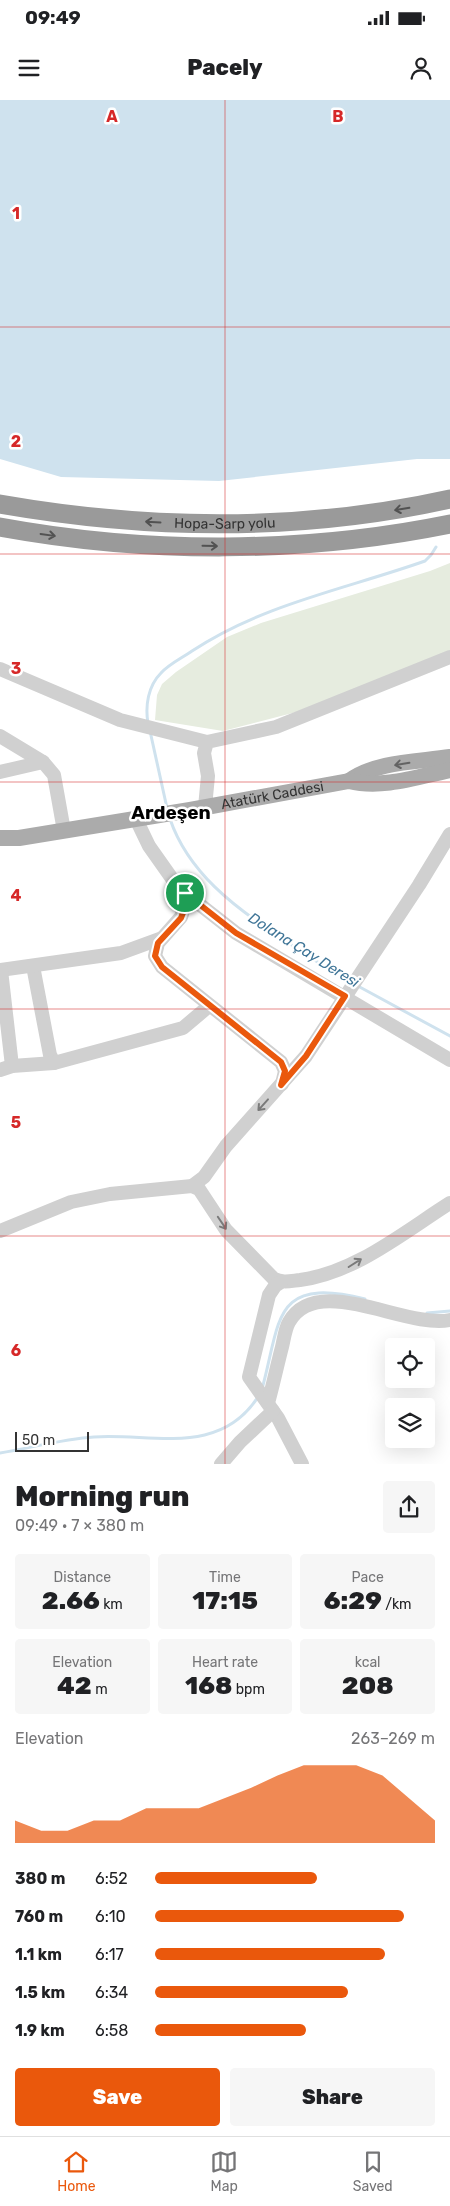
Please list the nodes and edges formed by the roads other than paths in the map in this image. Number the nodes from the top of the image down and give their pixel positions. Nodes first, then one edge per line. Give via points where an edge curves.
1 (450, 499) edge
2 (0, 504) edge
3 (450, 524) edge
4 (0, 527) edge
5 (450, 656) edge
6 (0, 670) edge
7 (0, 736) edge
8 (207, 742) junction
9 (450, 756) edge
10 (43, 762) junction
11 (450, 770) edge
12 (0, 772) edge
13 (349, 781) junction
14 (197, 809) junction
15 (143, 818) junction
16 (64, 830) junction
17 (450, 834) edge
18 (0, 838) edge
19 (19, 838) junction
20 (0, 846) edge
21 (185, 893) junction
22 (162, 938) junction
23 (33, 966) junction
24 (0, 970) edge
25 (346, 994) junction
26 (209, 1006) junction
27 (450, 1060) edge
28 (54, 1063) junction
29 (6, 1068) edge
30 (281, 1085) junction
31 (192, 1186) junction
32 (450, 1203) edge
33 (0, 1231) edge
34 (281, 1282) junction
35 (450, 1320) edge
36 (271, 1407) junction
37 (221, 1464) edge
38 (302, 1464) edge

1 -> 2 highway, Hopa-Sarp yolu via 369,514 229,524 98,518
4 -> 3 highway, Hopa-Sarp yolu via 151,545 272,546 374,537
5 - 8 street via 276,727
6 - 8 street via 120,720
7 - 10 street
8 - 14 street via 204,753 208,776
9 -> 13 main road, Atatürk Caddesi via 377,768
10 - 12 street
10 - 16 street via 54,775
11 - 13 main road, Atatürk Caddesi via 379,784
13 - 14 main road, Atatürk Caddesi
14 - 15 main road, Atatürk Caddesi
15 - 16 main road, Atatürk Caddesi
15 - 21 street via 149,846
16 - 19 main road, Atatürk Caddesi
17 - 25 street
18 - 19 main road, Atatürk Caddesi
19 - 20 main road, Atatürk Caddesi
21 - 22 street via 186,905 181,918
21 - 25 street via 236,933
22 - 23 street via 121,952
22 - 26 street via 155,956 162,967
23 - 24 street
23 - 28 street
24 - 29 street
25 - 27 street
25 - 30 street via 306,1056
26 - 28 street via 183,1028
26 - 30 street via 281,1062 285,1071
28 - 29 street
30 -> 31 street via 226,1146 204,1177
31 - 33 street via 110,1194 70,1202
31 -> 34 street via 199,1189 226,1230 274,1279
34 -> 32 street via 320,1278 349,1267
34 - 36 street via 274,1286 269,1296 249,1377
35 - 36 street via 413,1318 352,1303 325,1301 307,1304 296,1311 288,1323
36 - 37 street
36 - 38 street

